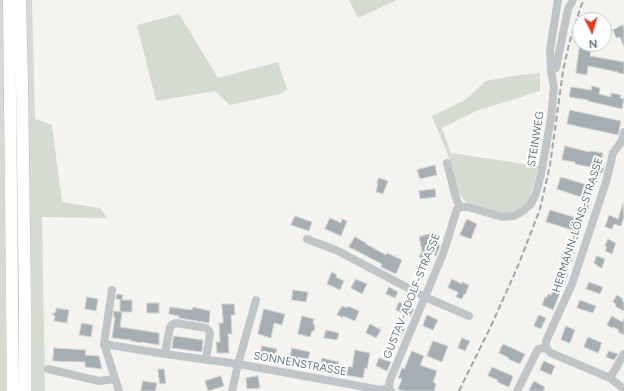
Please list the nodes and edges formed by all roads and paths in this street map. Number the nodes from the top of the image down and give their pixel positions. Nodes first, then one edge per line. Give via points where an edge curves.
1 (9, 0) edge
2 (20, 0) edge
3 (573, 0) edge
4 (558, 3) edge
5 (568, 9) junction
6 (551, 71) junction
7 (624, 132) edge
8 (447, 163) dead end
9 (459, 208) junction
10 (307, 239) dead end
11 (112, 290) dead end
12 (425, 297) junction
13 (256, 300) dead end
14 (469, 316) dead end
15 (104, 344) junction
16 (542, 348) junction
17 (165, 354) junction
18 (624, 354) edge
19 (206, 360) junction
20 (238, 364) junction
21 (48, 369) dead end
22 (610, 378) junction
23 (115, 379) junction
24 (624, 389) edge
25 (390, 390) edge
26 (13, 391) edge
27 (25, 391) edge
28 (119, 391) edge
29 (232, 391) edge
30 (517, 391) edge

1 - 26 main road
2 - 27 main road
3 - 5 street
4 - 5 street
4 - 6 street, STEINWEG via 550,50
5 - 6 street via 556,68
6 - 9 street, STEINWEG via 554,87 551,118 541,174 531,204 514,216 502,217 468,207
7 - 16 street, HERMANN-LÖNS-STRASSE via 622,141 613,153 572,284
8 - 9 street
9 - 12 street, GUSTAV-ADOLF-STRASSE
10 - 12 street via 338,251
11 - 15 street
12 - 14 street
12 - 25 street, GUSTAV-ADOLF-STRASSE via 390,380
13 - 20 street
15 - 17 street, SONNENSTRASSE
15 - 23 street
16 - 22 street
16 - 30 street, HERMANN-LÖNS-STRASSE
17 - 19 street, SONNENSTRASSE
17 - 19 street via 170,327 176,323 209,330
18 - 22 street
19 - 20 street, SONNENSTRASSE
20 - 25 street, SONNENSTRASSE
20 - 29 street
21 - 23 street via 99,381
22 - 24 street
23 - 28 street

